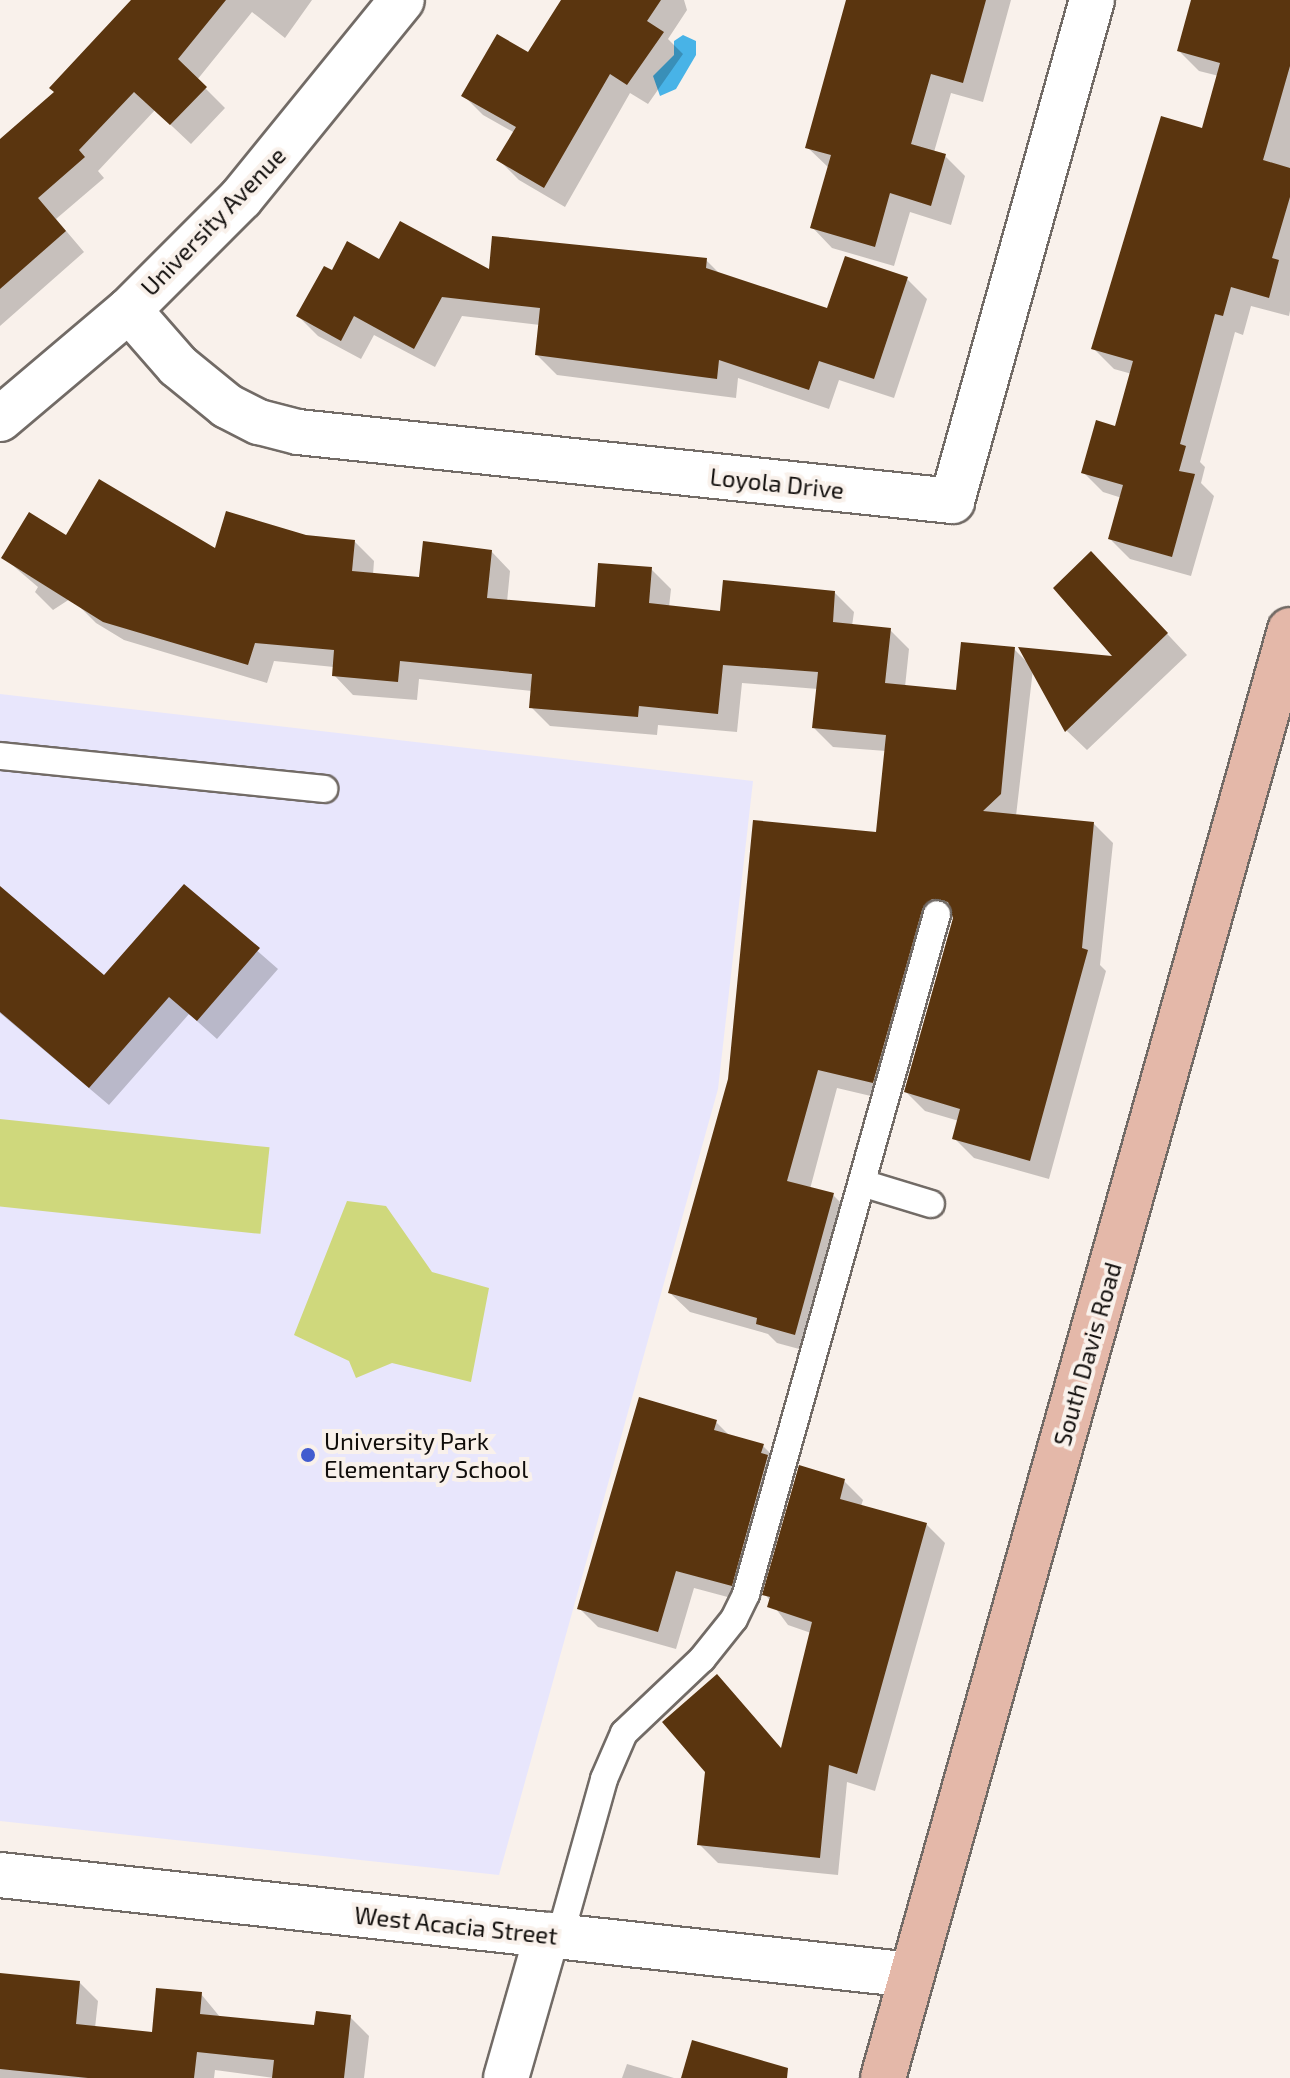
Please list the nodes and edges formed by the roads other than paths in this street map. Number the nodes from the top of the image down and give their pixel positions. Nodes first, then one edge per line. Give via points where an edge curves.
1 (402, 0) edge
2 (1092, 0) edge
3 (129, 310) junction
4 (0, 419) edge
5 (1290, 630) edge
6 (0, 756) edge
7 (324, 789) dead end
8 (937, 914) dead end
9 (862, 1183) junction
10 (931, 1204) dead end
11 (0, 1875) edge
12 (554, 1935) junction
13 (912, 1975) junction
14 (506, 2078) edge
15 (883, 2078) edge

1 - 3 street, University Avenue via 241,198
2 - 3 street, Loyola Drive via 952,501 272,426 227,406 195,382
3 - 4 street, University Avenue
5 - 13 main road, South Davis Road
6 - 7 lane
8 - 9 lane
9 - 10 lane
9 - 12 lane via 746,1594 734,1619 702,1659 624,1733
11 - 12 street, West Acacia Street
12 - 13 street, West Acacia Street
12 - 14 street
13 - 15 main road, South Davis Road

